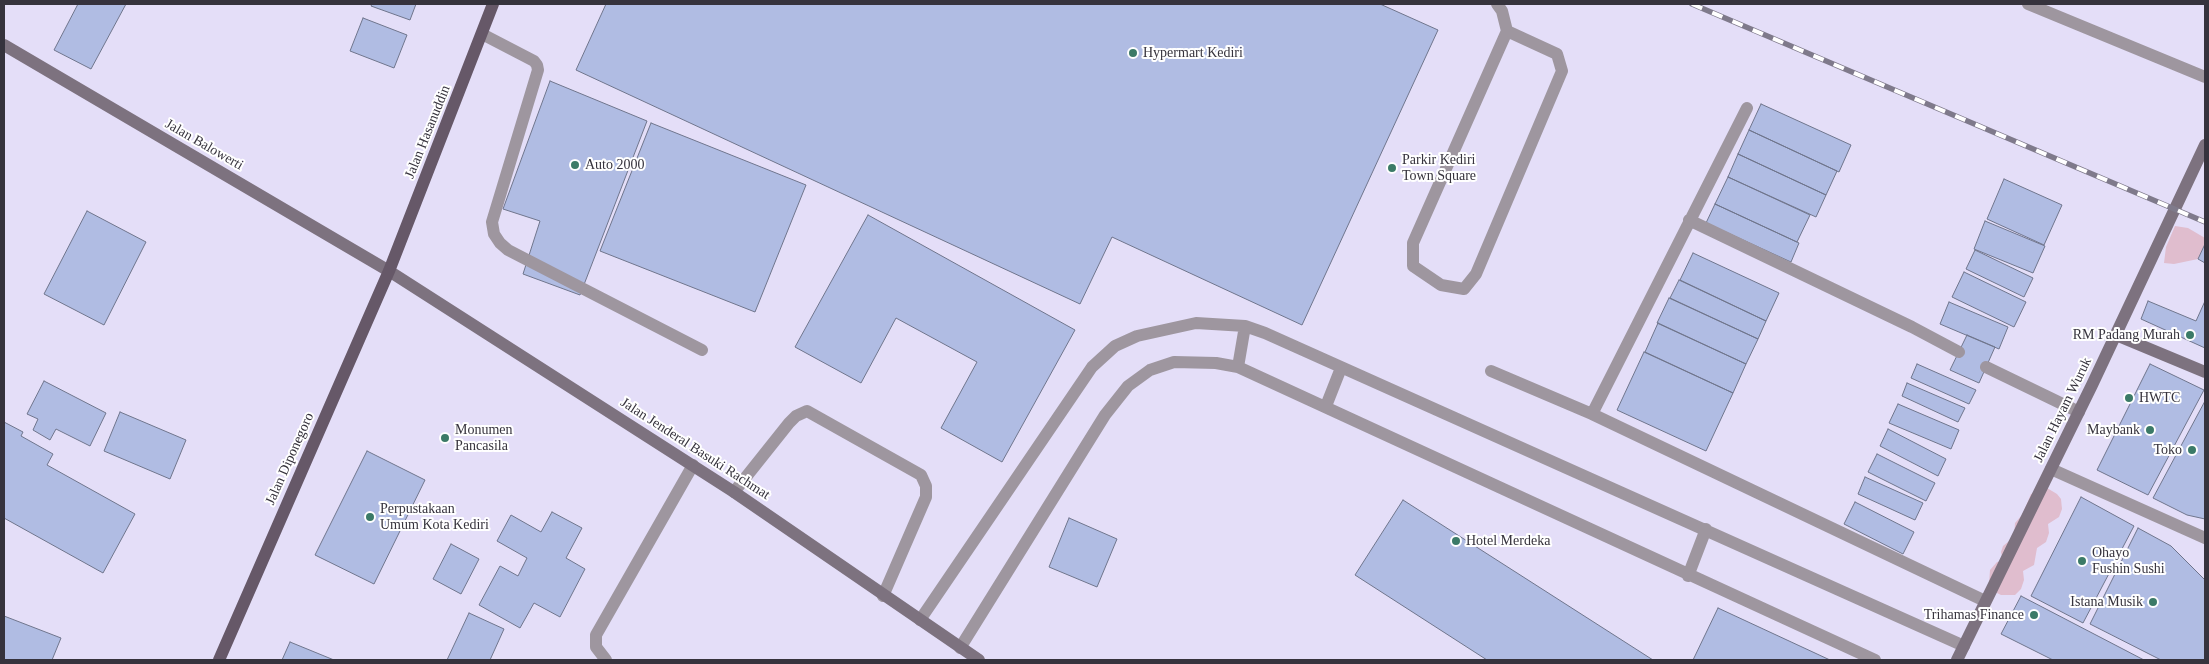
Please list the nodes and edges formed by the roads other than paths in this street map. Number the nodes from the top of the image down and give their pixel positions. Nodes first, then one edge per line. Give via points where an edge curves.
1 (494, 4) edge
2 (1497, 4) edge
3 (2028, 4) edge
4 (1507, 31) junction
5 (482, 34) junction
6 (4, 45) edge
7 (2205, 77) edge
8 (1747, 108) dead end
9 (2205, 145) edge
10 (1689, 220) junction
11 (389, 271) junction
12 (1245, 326) junction
13 (2116, 335) junction
14 (702, 350) dead end
15 (1959, 352) dead end
16 (1986, 367) dead end
17 (1238, 368) junction
18 (1341, 368) junction
19 (1490, 371) dead end
20 (2205, 372) edge
21 (1326, 406) junction
22 (2079, 412) junction
23 (1592, 414) junction
24 (693, 465) junction
25 (2051, 469) junction
26 (734, 492) junction
27 (1706, 529) junction
28 (2205, 538) edge
29 (1688, 576) junction
30 (883, 596) junction
31 (1985, 601) junction
32 (920, 620) junction
33 (1964, 646) junction
34 (960, 648) junction
35 (218, 660) edge
36 (606, 660) edge
37 (979, 660) edge
38 (1876, 660) edge
39 (1957, 660) edge

1 - 5 main road, Jalan Hasanuddin
2 - 4 street
3 - 7 street
4 - 4 street via 1413,244 1413,266 1442,285 1464,289 1476,274 1562,71 1558,54
5 - 11 main road, Jalan Hasanuddin
5 - 14 street via 534,61 538,70 492,222 500,243
6 - 11 main road, Jalan Balowerti
8 - 10 street
9 - 13 main road, Jalan Hayam Wuruk
10 - 15 street
10 - 23 street
11 - 24 main road, Jalan Jenderal Basuki Rachmat
11 - 35 main road, Jalan Diponegoro
12 - 17 street
12 - 18 street
12 - 32 street via 1196,323 1165,328 1137,336 1109,351 1092,367
13 - 20 main road
13 - 22 main road, Jalan Hayam Wuruk
16 - 22 street
17 - 21 street
17 - 34 street via 1216,363 1174,362 1150,370 1128,386 1105,415
18 - 21 street
18 - 27 street
19 - 23 street
21 - 29 street
22 - 25 main road, Jalan Hayam Wuruk
23 - 31 street
24 - 26 main road, Jalan Jenderal Basuki Rachmat
24 - 36 street via 596,635 596,646
25 - 28 street
25 - 31 main road, Jalan Hayam Wuruk
26 - 30 main road, Jalan Jenderal Basuki Rachmat
26 - 30 street via 796,416 807,412 921,475 926,497
27 - 29 street
27 - 33 street
29 - 38 street
30 - 32 main road, Jalan Jenderal Basuki Rachmat
31 - 33 main road, Jalan Hayam Wuruk
32 - 34 main road, Jalan Jenderal Basuki Rachmat
33 - 39 main road, Jalan Hayam Wuruk
34 - 37 main road, Jalan Jenderal Basuki Rachmat

